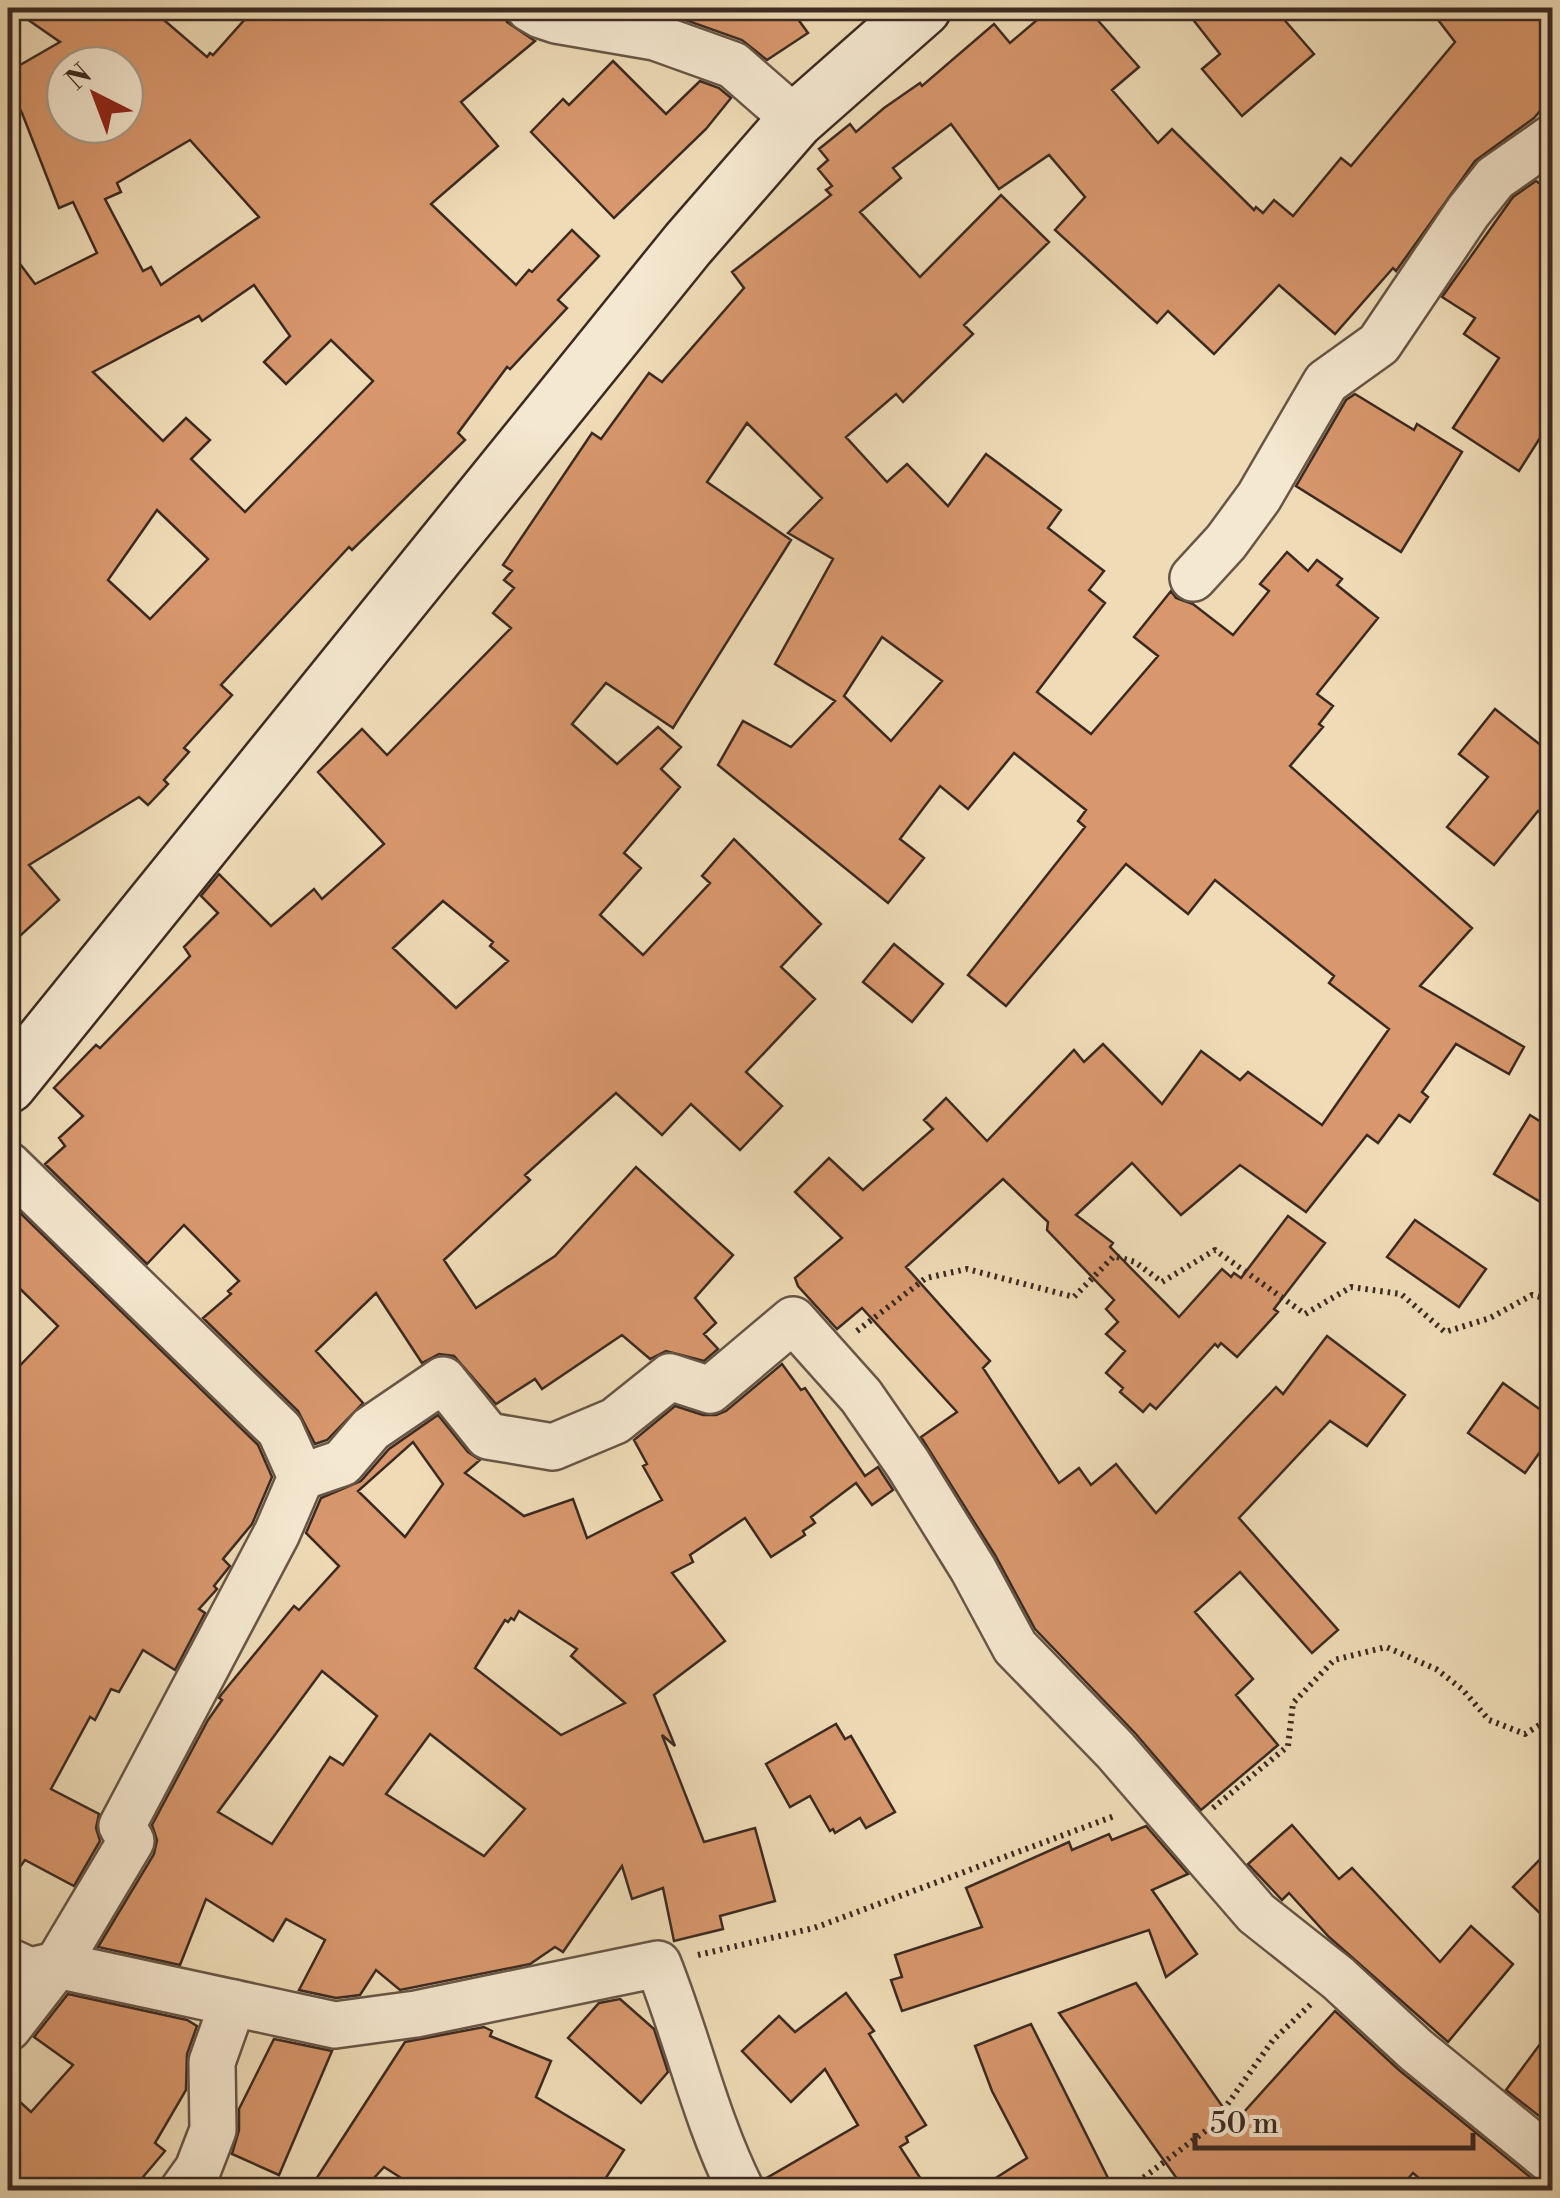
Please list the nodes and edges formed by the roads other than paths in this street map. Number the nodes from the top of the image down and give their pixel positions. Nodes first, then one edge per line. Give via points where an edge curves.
1 (529, 8) edge
2 (922, 8) edge
3 (796, 120) junction
4 (1552, 138) edge
5 (1194, 578) dead end
6 (8, 1085) edge
7 (8, 1166) edge
8 (301, 1478) junction
9 (8, 1961) edge
10 (57, 1966) junction
11 (234, 2004) junction
12 (8, 2028) edge
13 (1552, 2160) edge
14 (183, 2190) edge
15 (741, 2190) edge

1 - 3 street via 556,20 654,37 733,65
2 - 3 main road
3 - 6 main road via 567,390
4 - 5 street via 1495,178 1379,344 1326,382 1259,497
7 - 8 street via 280,1430
8 - 10 street via 122,1826 131,1841
8 - 13 street via 342,1464 372,1429 443,1380 488,1436 554,1447 615,1421 670,1377 710,1390 793,1320 861,1396 908,1464 1015,1648 1256,1913
9 - 10 street via 30,1970
10 - 11 street
10 - 12 street
11 - 14 street via 212,2062 213,2130
11 - 15 street via 335,2025 658,1964

